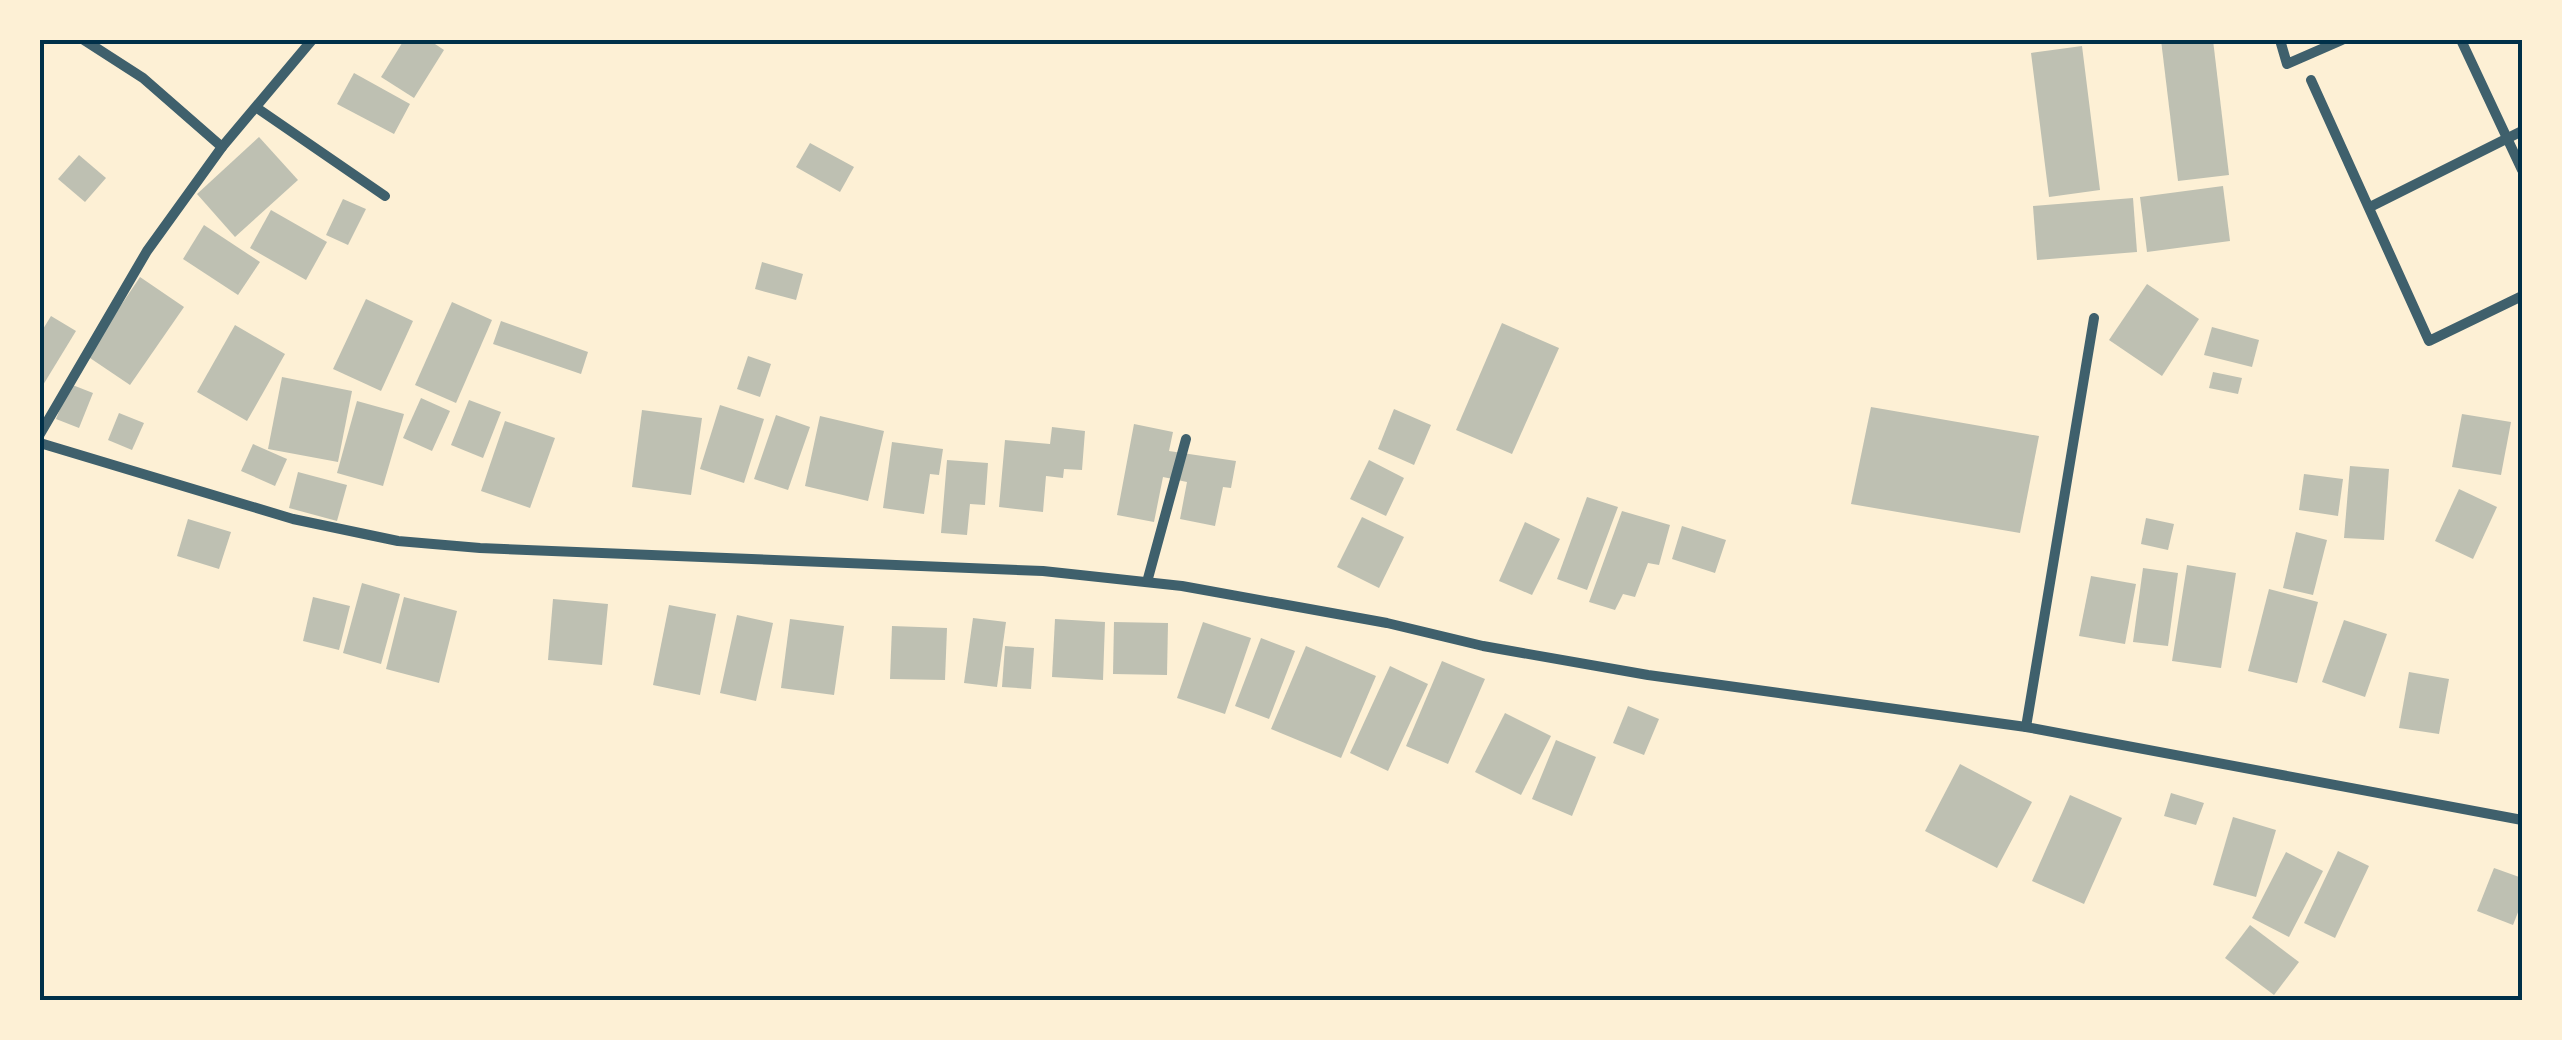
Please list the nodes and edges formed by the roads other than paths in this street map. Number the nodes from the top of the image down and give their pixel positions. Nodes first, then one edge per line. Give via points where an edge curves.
1 (84, 40) edge
2 (312, 40) edge
3 (2280, 40) edge
4 (2342, 40) edge
5 (2462, 40) edge
6 (2310, 80) dead end
7 (257, 108) junction
8 (2522, 132) edge
9 (2507, 139) junction
10 (222, 148) junction
11 (2522, 170) edge
12 (384, 196) dead end
13 (2370, 207) junction
14 (2522, 296) edge
15 (2094, 318) dead end
16 (40, 434) edge
17 (1186, 438) dead end
18 (40, 443) edge
19 (1147, 582) junction
20 (2026, 727) junction
21 (2522, 820) edge

1 - 10 street via 143,78
2 - 7 street
3 - 4 street via 2288,64
5 - 9 street
6 - 13 street
7 - 10 street
7 - 12 street
8 - 9 street
9 - 11 street
9 - 13 street
10 - 16 street via 147,251
13 - 14 street via 2428,342
15 - 20 street
17 - 19 street
18 - 19 street via 293,519 398,541 1043,571
19 - 20 street via 1648,675
20 - 21 street

